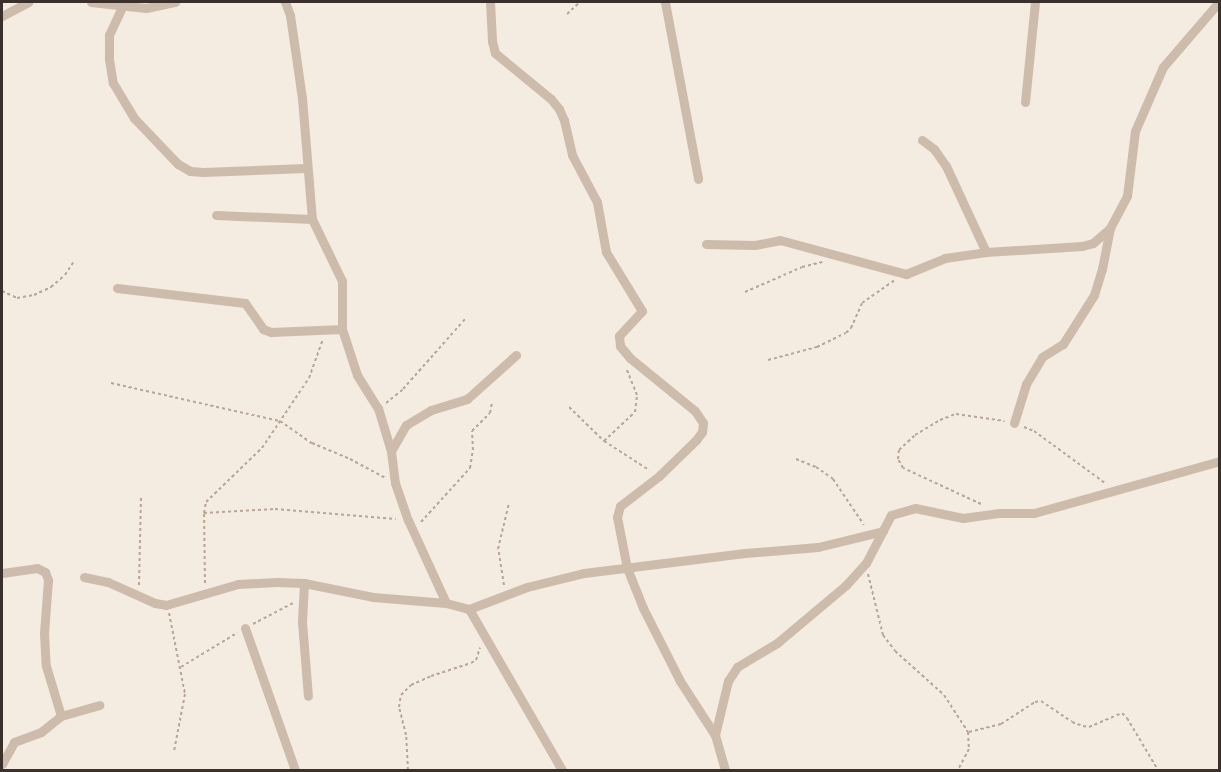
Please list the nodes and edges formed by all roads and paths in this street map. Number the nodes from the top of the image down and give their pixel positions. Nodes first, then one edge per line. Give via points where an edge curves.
1 (28, 2) edge
2 (91, 2) edge
3 (175, 2) edge
4 (285, 2) edge
5 (490, 2) edge
6 (580, 2) edge
7 (665, 2) edge
8 (1035, 2) edge
9 (1219, 2) edge
10 (122, 7) junction
11 (567, 14) dead end
12 (2, 16) edge
13 (1025, 102) dead end
14 (922, 140) dead end
15 (306, 168) junction
16 (698, 179) dead end
17 (216, 215) dead end
18 (312, 219) junction
19 (1110, 228) junction
20 (706, 244) dead end
21 (987, 252) junction
22 (839, 256) junction
23 (74, 261) dead end
24 (906, 274) junction
25 (117, 288) dead end
26 (2, 291) edge
27 (744, 292) dead end
28 (466, 318) dead end
29 (326, 328) junction
30 (342, 329) junction
31 (516, 355) dead end
32 (630, 358) junction
33 (768, 360) dead end
34 (111, 383) dead end
35 (492, 404) dead end
36 (378, 408) junction
37 (569, 408) dead end
38 (280, 422) junction
39 (1014, 423) junction
40 (604, 441) junction
41 (391, 451) junction
42 (796, 459) dead end
43 (1220, 460) edge
44 (659, 476) junction
45 (395, 483) junction
46 (1114, 490) junction
47 (141, 495) dead end
48 (509, 503) dead end
49 (981, 504) dead end
50 (204, 513) junction
51 (408, 520) junction
52 (412, 530) junction
53 (883, 531) junction
54 (871, 534) junction
55 (866, 563) junction
56 (627, 568) junction
57 (2, 573) edge
58 (84, 577) dead end
59 (304, 583) junction
60 (206, 592) junction
61 (139, 594) junction
62 (506, 594) junction
63 (446, 603) junction
64 (166, 605) junction
65 (469, 609) junction
66 (245, 628) dead end
67 (484, 633) junction
68 (308, 696) dead end
69 (99, 705) dead end
70 (61, 716) junction
71 (968, 732) junction
72 (715, 735) junction
73 (174, 751) dead end
74 (2, 764) edge
75 (295, 771) edge
76 (408, 771) edge
77 (562, 771) edge
78 (724, 771) edge
79 (958, 771) edge
80 (1158, 771) edge

1 - 12 street
2 - 10 street
3 - 10 street via 146,8
4 - 15 street via 302,98
5 - 32 street via 495,53 559,109 572,155 597,202 606,252 642,311 619,336 620,346
6 - 11 path
7 - 16 street
8 - 13 street
9 - 19 street via 1163,67 1135,131 1127,196
10 - 15 street via 109,35 113,83 134,118 178,164 190,171 203,172
14 - 21 street via 946,166
15 - 18 street
17 - 18 street
18 - 30 street via 342,281
19 - 21 street via 1093,243 1082,246
19 - 39 street via 1094,295 1063,344 1042,357 1026,384
20 - 22 street via 755,245 780,240
21 - 24 street via 945,258
22 - 24 street
22 - 27 path
23 - 26 path via 51,287 34,295 17,298
24 - 33 path via 862,303 846,333 817,347
25 - 29 street via 245,303 263,329 271,332
28 - 36 path via 404,390
29 - 30 street
29 - 38 path via 309,378
30 - 36 street via 357,375
31 - 41 street via 467,399 431,410 406,425
32 - 40 path via 627,368 637,406 631,418
32 - 44 street via 695,411 703,423 696,440
34 - 38 path
35 - 52 path via 490,413 472,431 470,468
36 - 41 street
37 - 40 path
38 - 45 path via 312,443
38 - 50 path via 262,448 206,502
39 - 46 path via 1034,431
39 - 49 path via 956,414 915,435 899,450 903,468
40 - 44 path
41 - 45 street
42 - 54 path via 833,479
43 - 46 street
44 - 56 street via 620,506 618,534
45 - 51 street
46 - 53 street via 1034,513 963,518 915,508 891,515
47 - 61 path
48 - 62 path via 498,549
50 - 51 path via 274,509
50 - 60 path
51 - 52 street
52 - 63 street
53 - 54 street
53 - 55 street
54 - 56 street via 818,547
55 - 71 path via 883,635 944,695
55 - 72 street via 825,604 777,643 737,667 728,681
56 - 62 street via 584,573
56 - 72 street via 667,658
57 - 70 street via 37,568 45,572 46,666
58 - 61 street
59 - 60 street via 238,584
59 - 63 street via 373,597
59 - 68 street via 302,622
60 - 64 street
61 - 64 street
62 - 65 street
63 - 65 street
64 - 73 path via 185,694
65 - 67 street
66 - 75 street
67 - 76 path via 476,660 421,680 401,695
67 - 77 street
69 - 70 street
70 - 74 street via 41,732 14,742
71 - 79 path via 969,748
71 - 80 path via 1001,724 1041,701 1072,722 1089,727 1122,713
72 - 78 street

